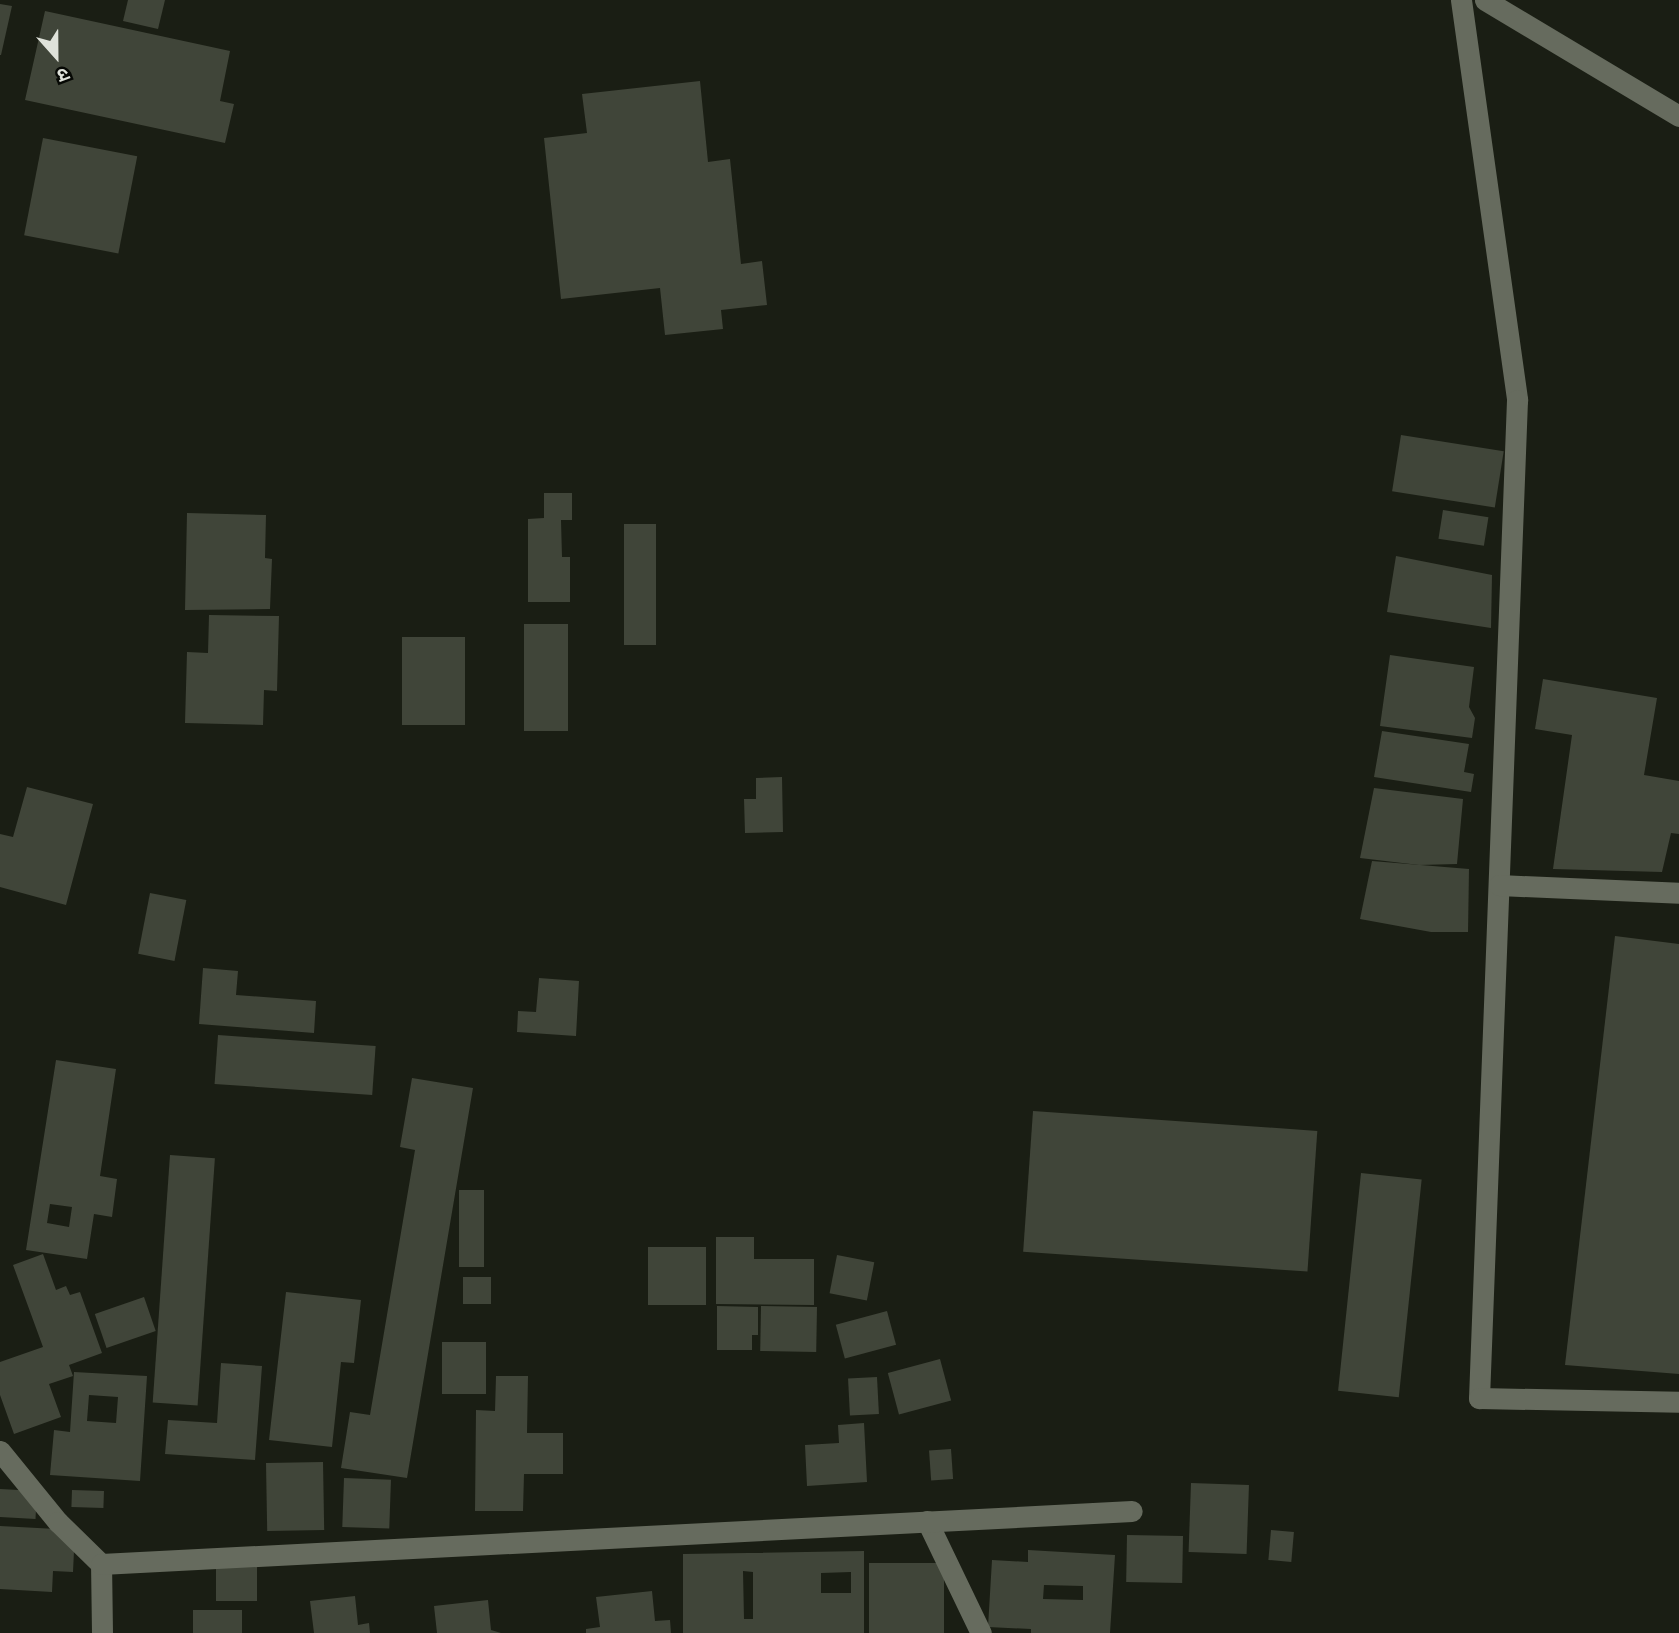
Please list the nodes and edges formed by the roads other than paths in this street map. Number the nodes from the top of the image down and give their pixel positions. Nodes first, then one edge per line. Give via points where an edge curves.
1 (1461, 0) edge
2 (1485, 0) edge
3 (1679, 116) edge
4 (1499, 886) junction
5 (1679, 893) edge
6 (1679, 1402) edge
7 (0, 1451) edge
8 (1132, 1511) dead end
9 (927, 1521) junction
10 (101, 1564) junction
11 (102, 1633) edge
12 (981, 1633) edge

1 - 4 street via 1517,400
2 - 3 street
4 - 5 street
4 - 6 street via 1479,1398
7 - 10 street via 58,1522
8 - 9 street
9 - 10 street
9 - 12 street
10 - 11 street

